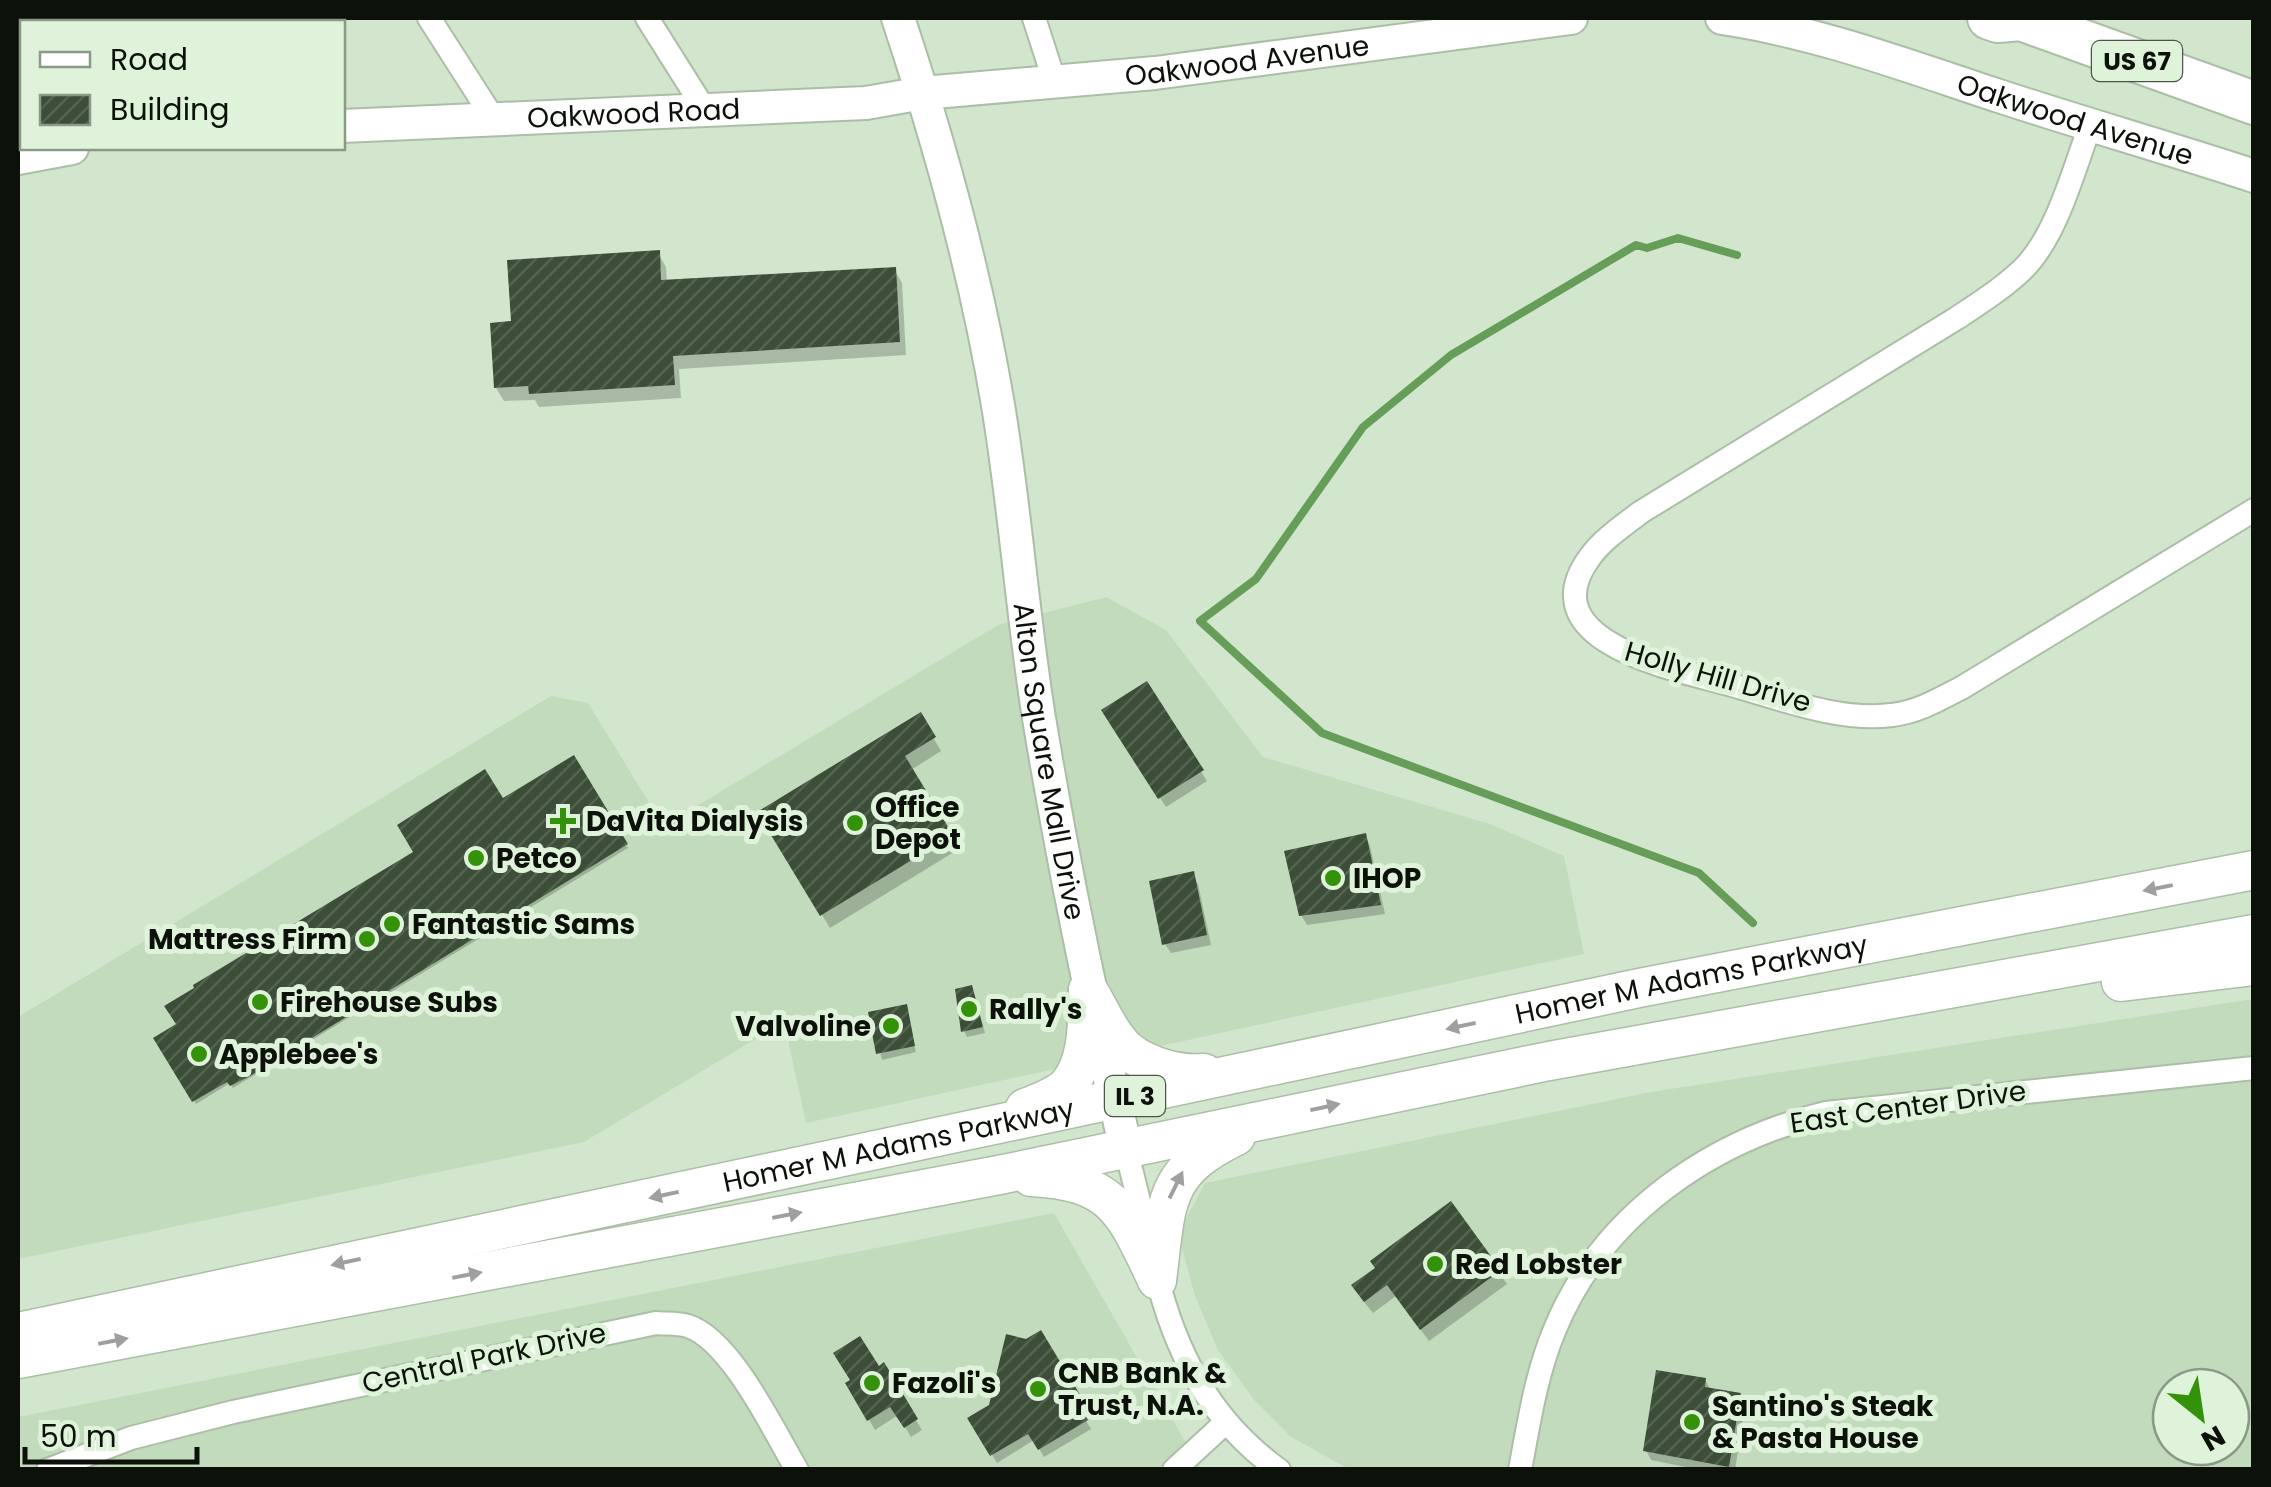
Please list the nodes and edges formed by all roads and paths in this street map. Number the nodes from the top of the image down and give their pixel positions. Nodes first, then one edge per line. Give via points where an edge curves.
1 (429, 18) edge
2 (647, 18) edge
3 (898, 18) edge
4 (1034, 18) edge
5 (1571, 18) edge
6 (1722, 18) edge
7 (2010, 18) edge
8 (1055, 83) junction
9 (923, 93) junction
10 (2254, 103) edge
11 (705, 110) junction
12 (495, 121) junction
13 (345, 126) edge
14 (2090, 126) junction
15 (61, 150) edge
16 (18, 158) edge
17 (2254, 176) edge
18 (2254, 510) edge
19 (2254, 870) edge
20 (2254, 934) edge
21 (2254, 966) edge
22 (1088, 990) junction
23 (1549, 1061) junction
24 (2254, 1068) edge
25 (1256, 1070) junction
26 (1115, 1100) junction
27 (1270, 1118) junction
28 (979, 1129) junction
29 (1126, 1148) junction
30 (998, 1175) junction
31 (1158, 1280) junction
32 (18, 1332) edge
33 (18, 1360) edge
34 (1225, 1423) junction
35 (48, 1470) edge
36 (797, 1470) edge
37 (1174, 1470) edge
38 (1278, 1470) edge
39 (1520, 1470) edge

1 - 12 street
2 - 11 street
3 - 9 street, Alton Square Mall Drive
4 - 8 street
5 - 8 street, Oakwood Avenue
6 - 14 street, Oakwood Avenue via 1831,41
7 - 10 highway, US 67
8 - 9 street, Oakwood Avenue
9 - 11 street, Oakwood Road via 866,103
9 - 22 street, Alton Square Mall Drive via 980,303 1014,501 1038,710
11 - 12 street, Oakwood Road
12 - 13 street, Oakwood Road
14 - 17 street, Oakwood Avenue
14 - 18 street, Holly Hill Drive via 2064,199 2028,264 1957,318 1614,533 1579,576 1582,616 1596,635 1632,657 1832,711 1894,715 1962,688
15 - 16 street
19 -> 25 main road, Homer M Adams Parkway / IL 3 via 1639,988
20 - 23 main road, Homer M Adams Parkway / IL 3
21 - 23 main road via 1934,1004
22 - 25 main road via 1128,1051 1162,1068 1188,1074
22 - 26 street, Alton Square Mall Drive
22 - 28 main road via 1086,1038 1068,1086
27 -> 23 main road, Homer M Adams Parkway / IL 3
24 - 39 street, East Center Drive via 1826,1112 1784,1123 1695,1164 1614,1238 1562,1313 1535,1392
25 - 26 main road, Homer M Adams Parkway / IL 3
26 - 28 main road, Homer M Adams Parkway / IL 3
26 - 29 street, Alton Square Mall Drive
27 - 29 main road, Homer M Adams Parkway / IL 3
31 -> 27 main road via 1172,1186 1215,1146
28 -> 32 main road, Homer M Adams Parkway / IL 3
29 - 30 main road, Homer M Adams Parkway / IL 3
29 - 31 street, Alton Square Mall Drive
30 - 31 main road via 1093,1188 1114,1202
33 -> 30 main road, Homer M Adams Parkway / IL 3
31 - 34 street, Alton Square Mall Drive via 1176,1340
34 - 37 street
34 - 38 street, Alton Square Mall Drive
35 - 36 street, Central Park Drive via 131,1438 233,1412 656,1323 688,1326 712,1340

